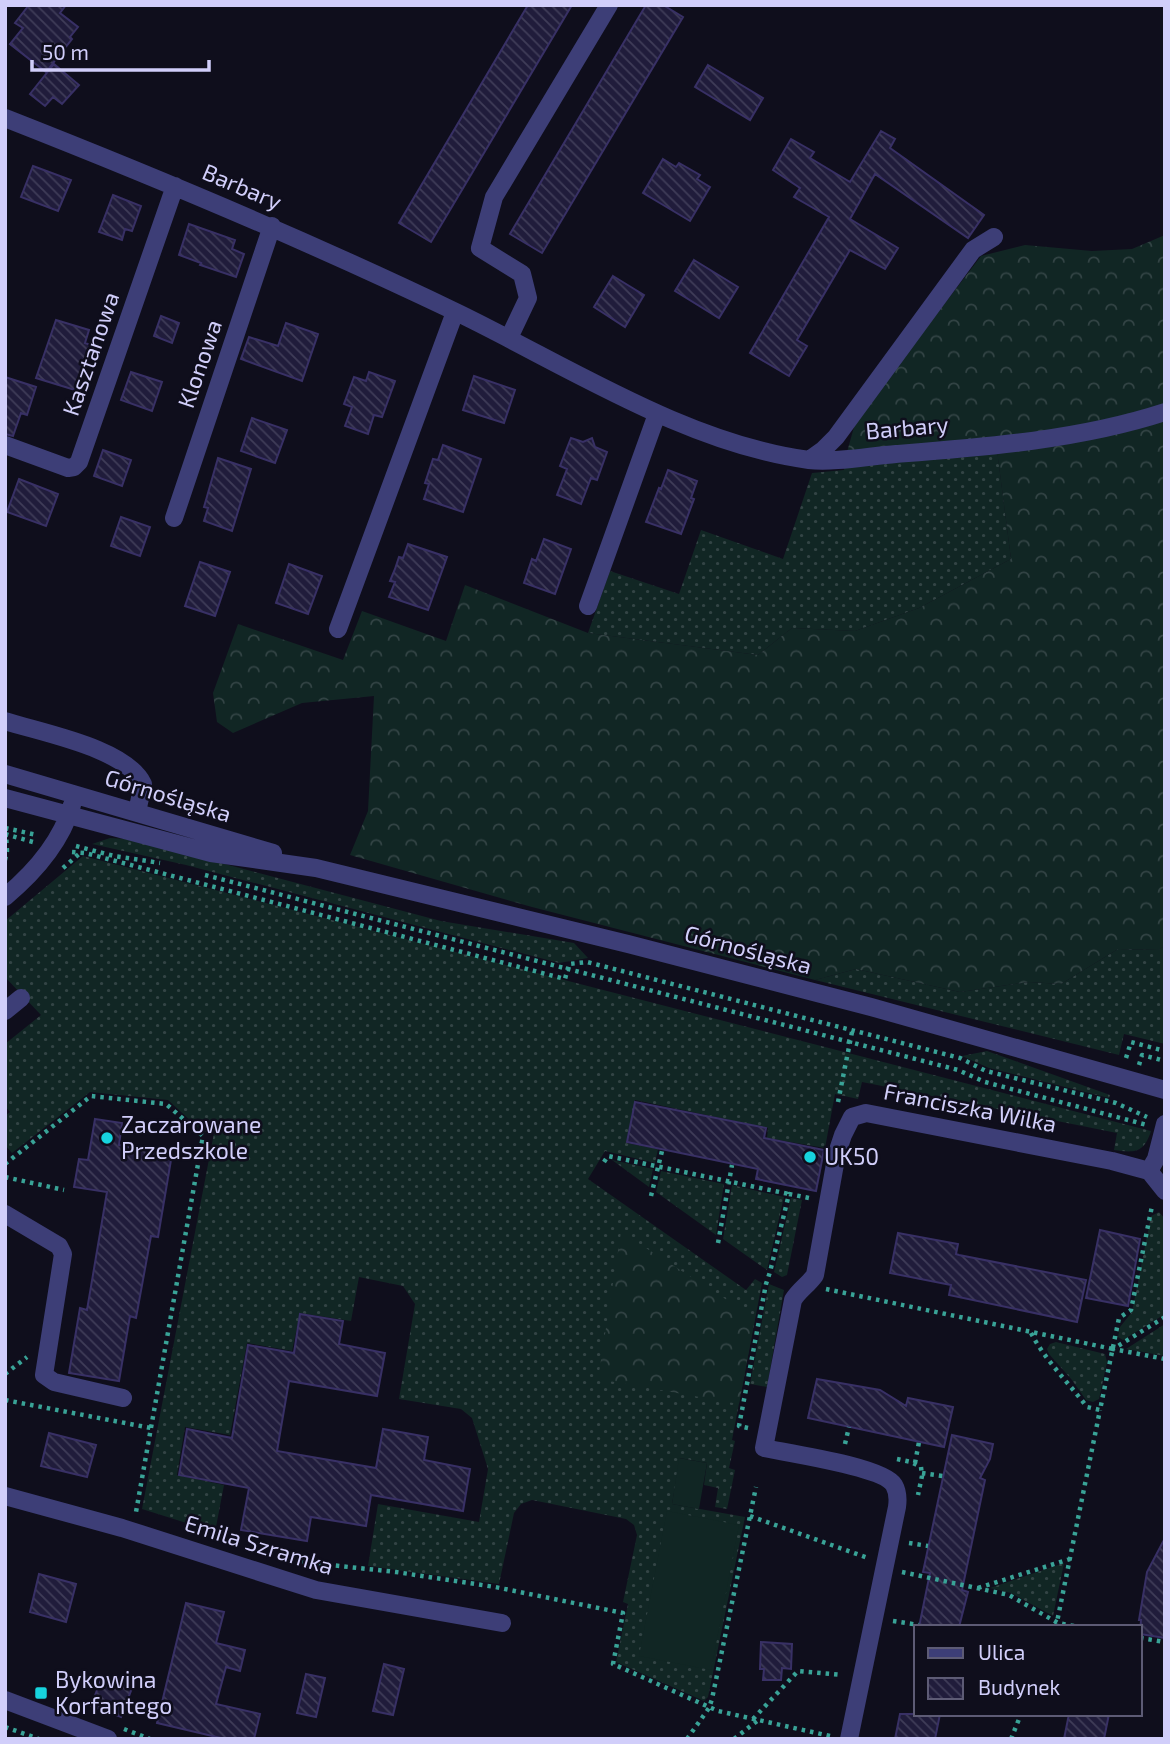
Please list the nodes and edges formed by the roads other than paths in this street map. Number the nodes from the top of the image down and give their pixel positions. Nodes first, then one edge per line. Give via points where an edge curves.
1 (609, 5) edge
2 (5, 118) edge
3 (175, 186) junction
4 (272, 226) junction
5 (994, 237) dead end
6 (455, 312) junction
7 (509, 338) junction
8 (1165, 412) edge
9 (657, 414) junction
10 (5, 445) edge
11 (809, 460) junction
12 (174, 518) dead end
13 (588, 606) dead end
14 (338, 629) dead end
15 (5, 721) edge
16 (5, 774) edge
17 (76, 794) junction
18 (5, 798) edge
19 (137, 813) junction
20 (69, 814) junction
21 (316, 869) junction
22 (5, 897) edge
23 (21, 998) dead end
24 (5, 1011) edge
25 (1165, 1090) edge
26 (1161, 1124) edge
27 (1149, 1171) junction
28 (1159, 1196) edge
29 (5, 1214) edge
30 (124, 1398) dead end
31 (5, 1496) edge
32 (502, 1623) dead end
33 (5, 1700) edge
34 (108, 1739) edge
35 (849, 1739) edge

1 - 7 street via 494,197 480,248 522,274 528,298
2 - 3 street, Barbary
3 - 4 street, Barbary
3 - 10 street, Kasztanowa via 79,462 68,468
4 - 6 street, Barbary
4 - 12 street, Klonowa
5 - 11 street via 974,250 836,437
6 - 7 street, Barbary
6 - 14 street
7 - 9 street, Barbary
8 - 11 street, Barbary via 1128,424 989,446
9 - 11 street, Barbary via 731,443
9 - 13 street
15 - 19 street via 92,747 133,768 143,784
16 - 17 street, Górnośląska
17 - 19 street, Górnośląska
17 - 20 street
18 - 20 street, Górnośląska
19 - 21 street, Górnośląska
20 - 21 street, Górnośląska via 211,853
20 - 22 street via 54,843
21 - 25 street, Górnośląska via 884,1010
23 - 24 street
26 - 27 street via 1156,1159
27 - 28 street
27 - 35 street, Franciszka Wilka via 866,1113 852,1117 837,1153 815,1276 793,1300 764,1448 873,1471 894,1484 898,1494 895,1564
29 - 30 street via 59,1246 63,1254 44,1375 54,1382
31 - 32 street, Emila Szramka via 316,1590
33 - 34 street

